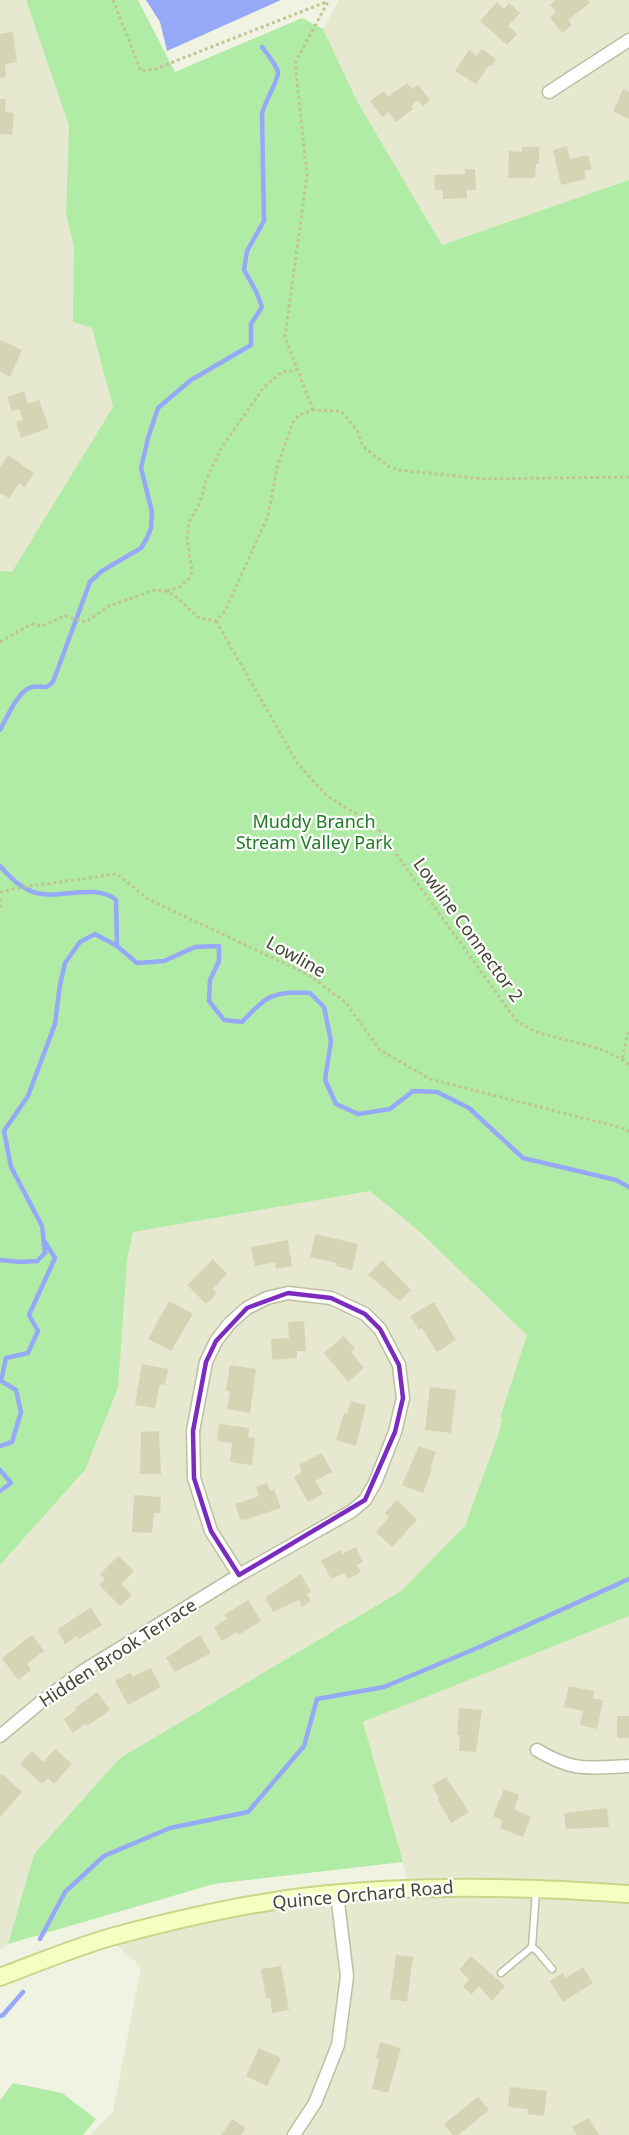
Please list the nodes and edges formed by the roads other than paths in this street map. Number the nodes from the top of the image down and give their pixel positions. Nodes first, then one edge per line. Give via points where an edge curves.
1 (629, 40) edge
2 (549, 92) dead end
3 (239, 1575) junction
4 (0, 1736) edge
5 (537, 1750) dead end
6 (629, 1766) edge
7 (537, 1888) junction
8 (337, 1894) junction
9 (629, 1894) edge
10 (532, 1947) junction
11 (552, 1969) dead end
12 (501, 1973) dead end
13 (0, 1977) edge
14 (294, 2135) edge

1 - 2 street
3 - 3 street, Hidden Brook Terrace via 365,1500 395,1432 403,1398 399,1365 380,1329 365,1314 331,1298 288,1293 267,1298 230,1323 206,1362 193,1431 194,1479 211,1531
3 - 4 street, Hidden Brook Terrace via 82,1671
5 - 6 street via 554,1761 581,1769
7 - 8 street, Quince Orchard Road via 454,1887
7 - 9 street, Quince Orchard Road
7 - 10 lane
8 - 13 street, Quince Orchard Road via 160,1924
8 - 14 street via 346,1976 338,2045 315,2103
10 - 11 lane
10 - 12 lane

